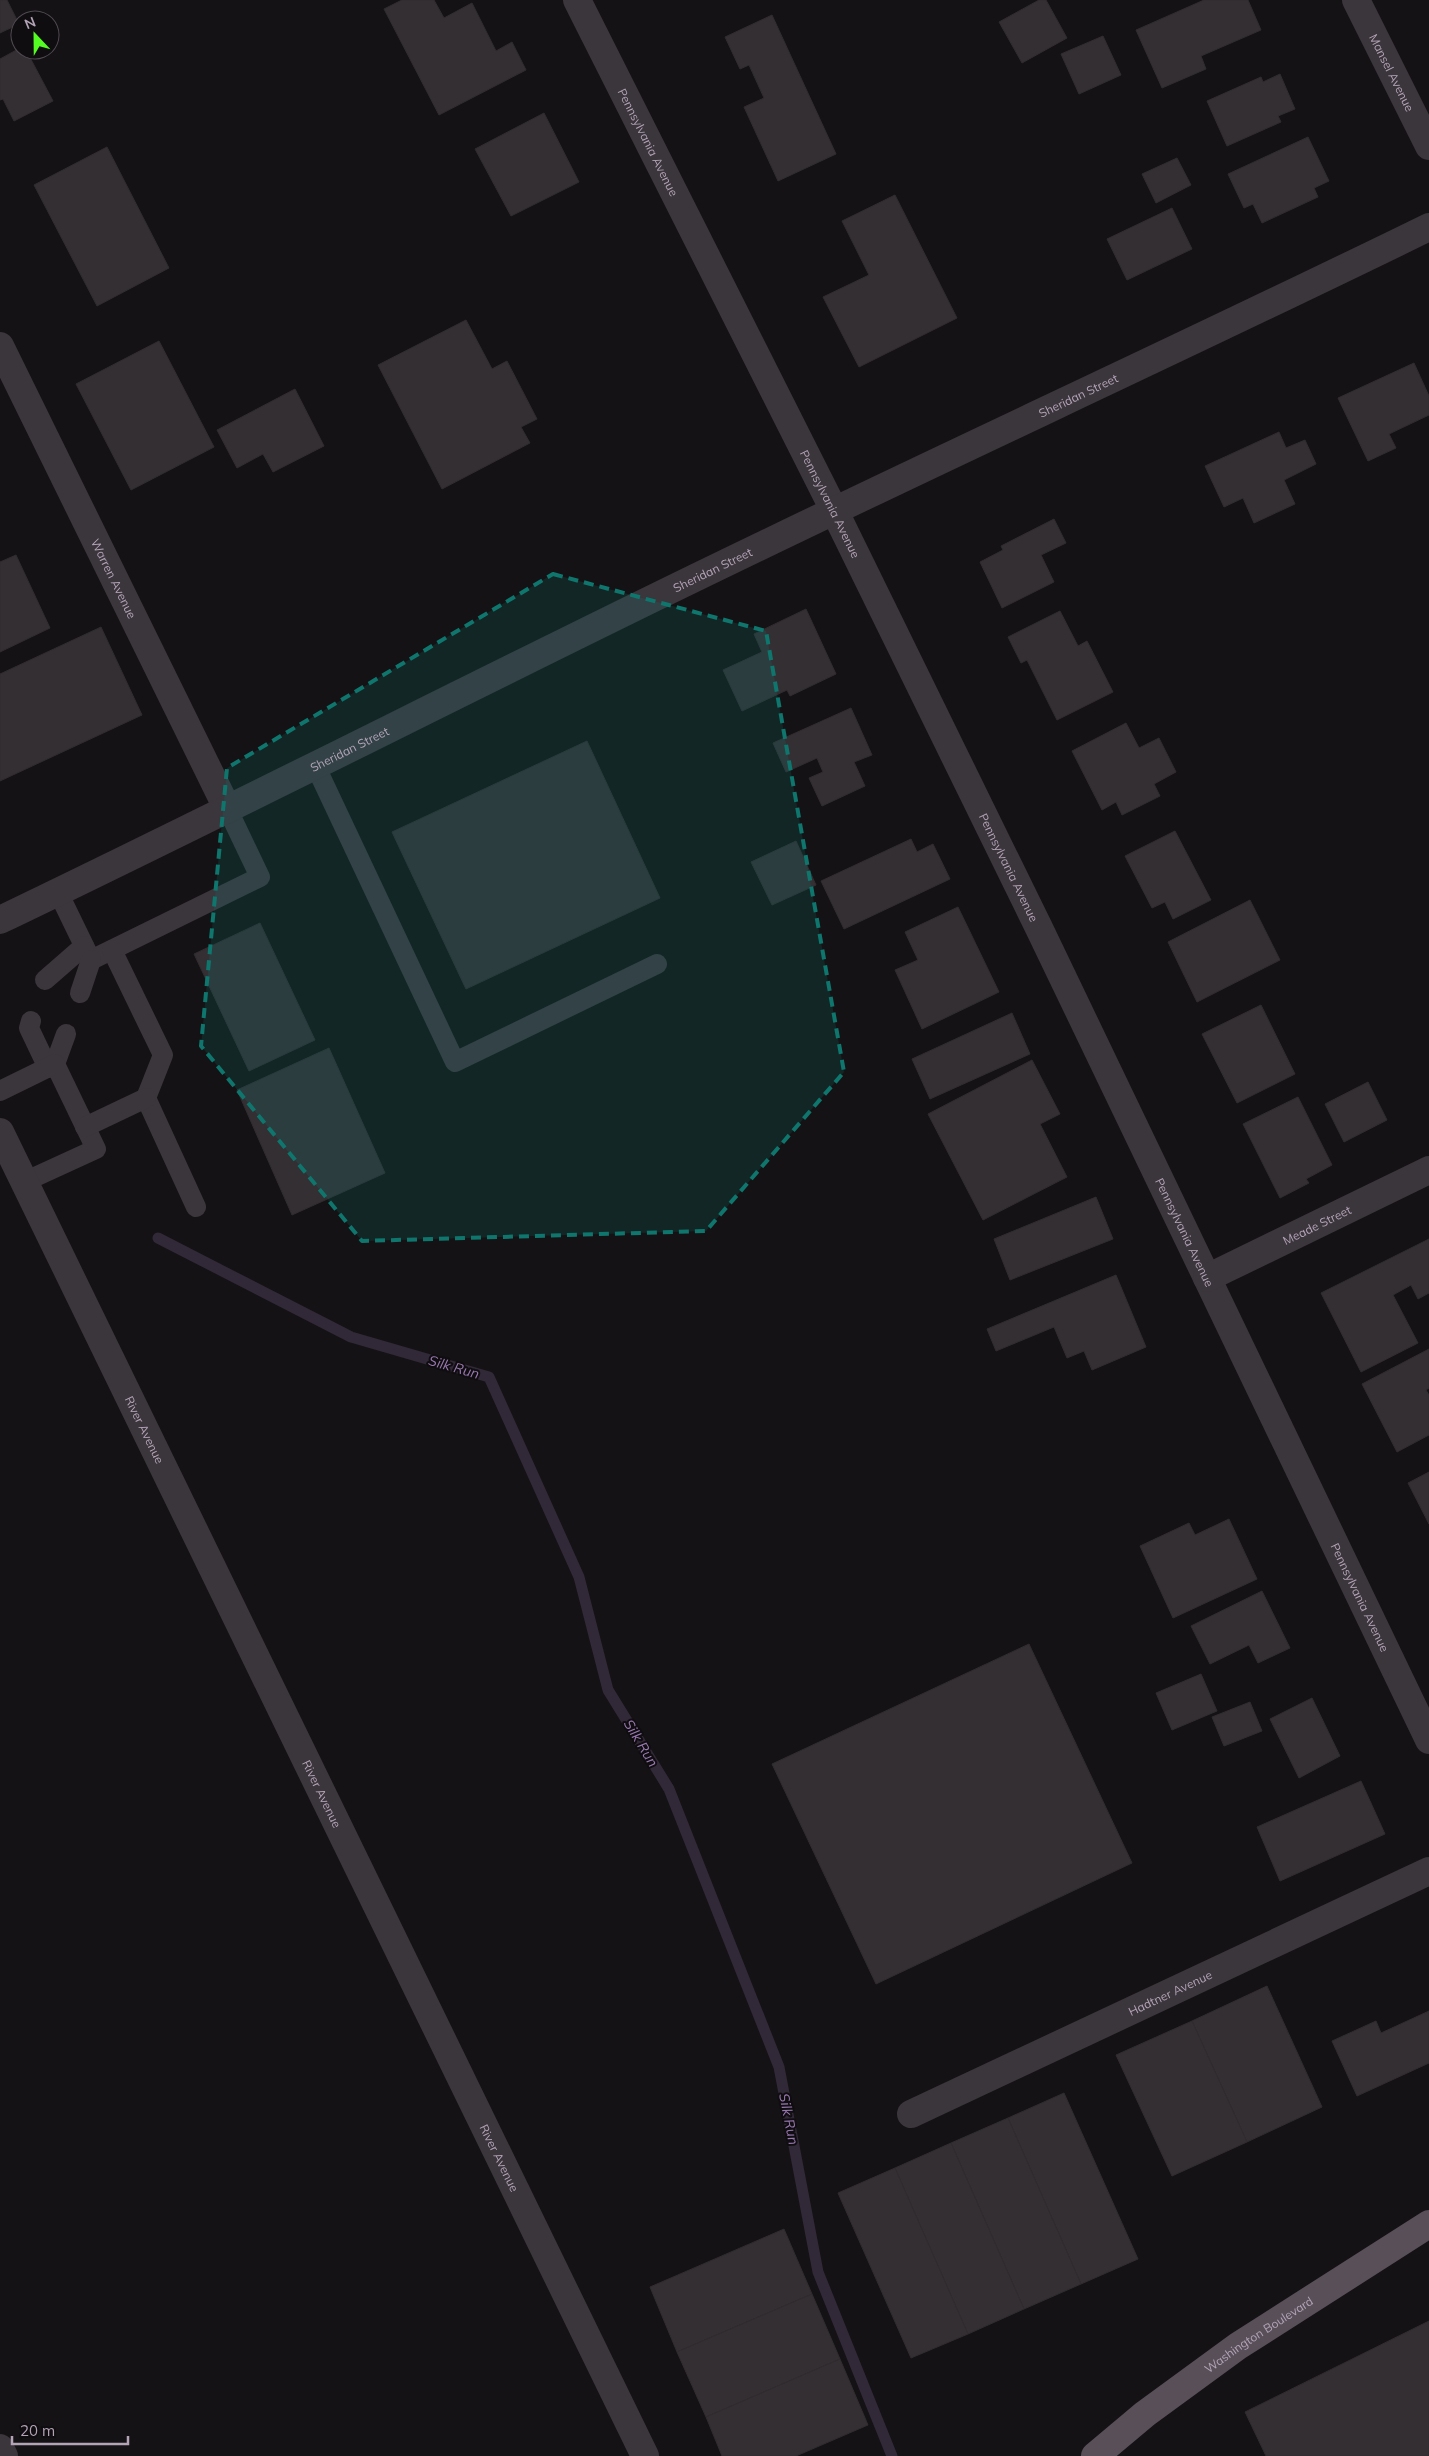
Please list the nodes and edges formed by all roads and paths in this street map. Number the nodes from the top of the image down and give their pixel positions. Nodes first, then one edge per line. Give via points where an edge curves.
1 (578, 0) edge
2 (1356, 0) edge
3 (1429, 146) edge
4 (1429, 227) edge
5 (0, 346) edge
6 (835, 512) junction
7 (316, 767) junction
8 (228, 810) junction
9 (58, 892) junction
10 (0, 920) edge
11 (112, 950) junction
12 (88, 953) junction
13 (657, 964) dead end
14 (45, 980) dead end
15 (80, 993) dead end
16 (31, 1021) dead end
17 (66, 1034) dead end
18 (51, 1066) junction
19 (0, 1091) edge
20 (146, 1098) junction
21 (85, 1127) junction
22 (0, 1132) edge
23 (1429, 1170) edge
24 (24, 1182) junction
25 (196, 1207) dead end
26 (1207, 1278) junction
27 (1429, 1740) edge
28 (1429, 1872) edge
29 (910, 2114) dead end
30 (1429, 2224) edge
31 (0, 2448) edge
32 (4, 2456) edge
33 (645, 2456) edge
34 (1095, 2456) edge

1 - 6 street, Pennsylvania Avenue
2 - 3 street, Mansel Avenue
4 - 6 street, Sheridan Street
5 - 8 street, Warren Avenue
6 - 7 street, Sheridan Street
6 - 26 street, Pennsylvania Avenue
7 - 8 street, Sheridan Street
7 - 13 lane via 455,1062
8 - 9 street, Sheridan Street
8 - 11 lane via 260,877
9 - 10 street, Sheridan Street
9 - 12 lane
11 - 12 lane
11 - 20 lane via 163,1055
12 - 14 lane
12 - 15 lane
16 - 18 lane via 29,1028
17 - 18 lane
18 - 19 lane
18 - 21 lane
20 - 21 lane
20 - 25 lane
21 - 24 lane via 96,1150
22 - 24 street, River Avenue
23 - 26 street, Meade Street
24 - 33 street, River Avenue
26 - 27 street, Pennsylvania Avenue
28 - 29 street, Hadtner Avenue
30 - 34 main road, Washington Boulevard via 1238,2346 1145,2414
31 - 32 street

